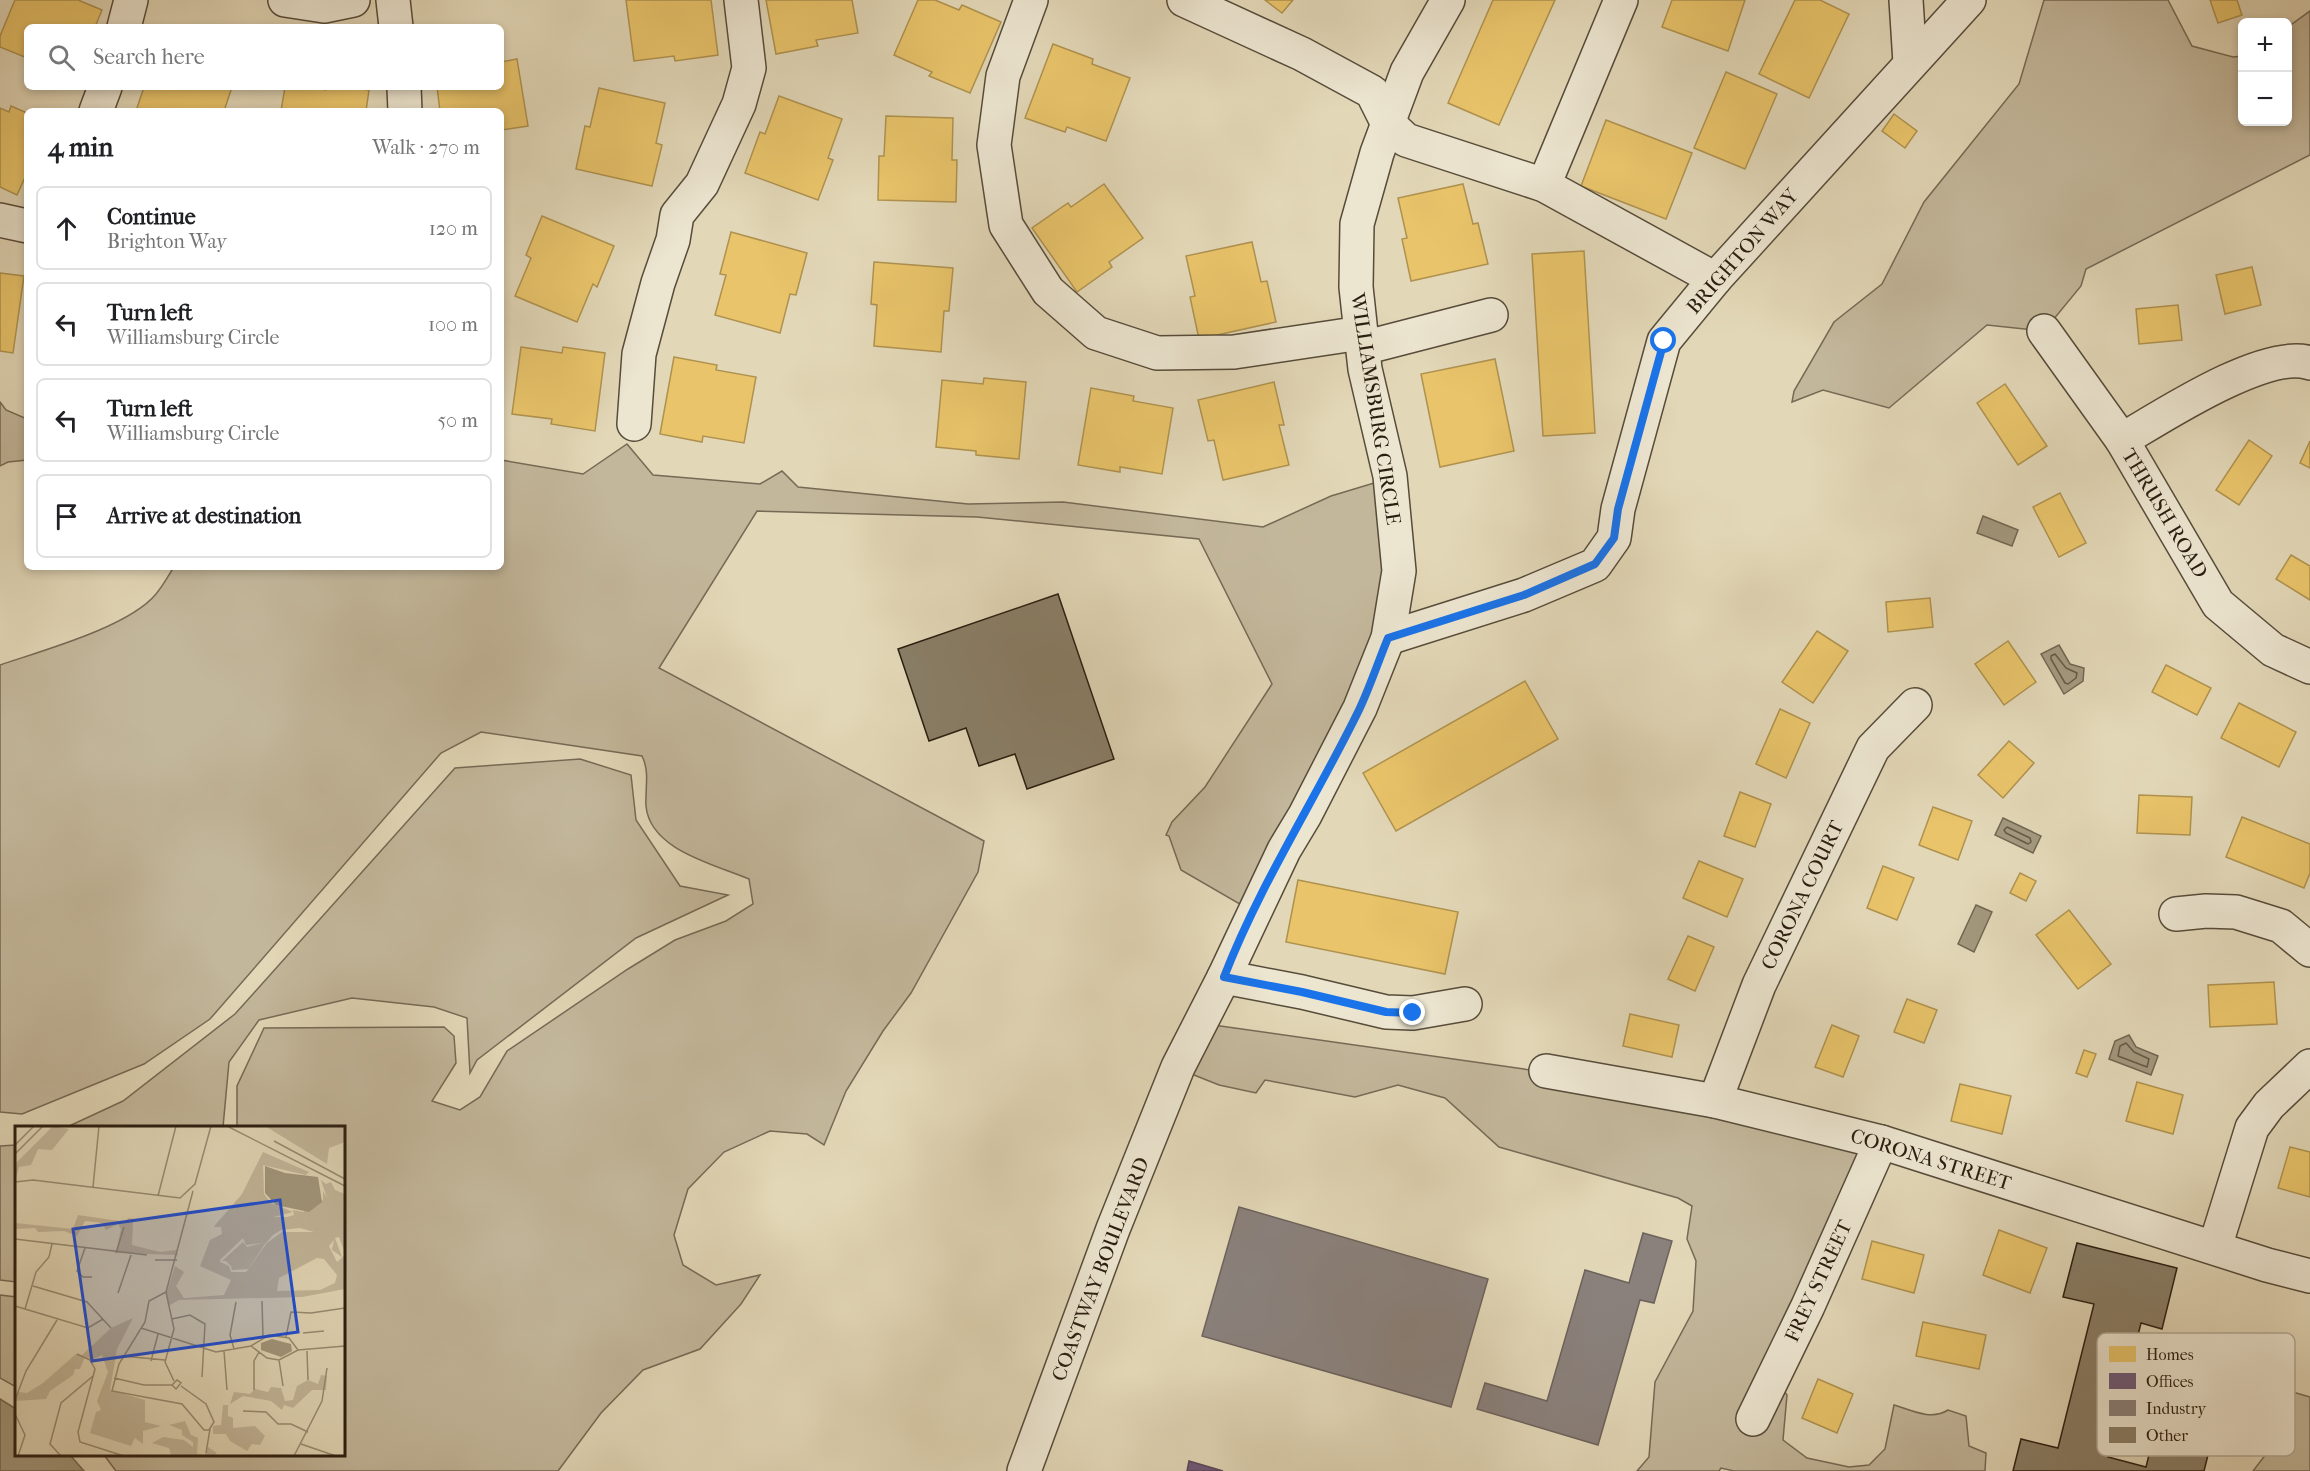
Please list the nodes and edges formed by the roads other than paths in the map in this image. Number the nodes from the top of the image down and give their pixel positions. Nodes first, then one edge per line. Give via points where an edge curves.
1 (131, 0) edge
2 (285, 0) edge
3 (353, 0) edge
4 (393, 0) edge
5 (741, 0) edge
6 (1031, 0) edge
7 (1184, 0) edge
8 (1448, 0) edge
9 (1621, 0) edge
10 (1906, 0) edge
11 (1968, 0) edge
12 (125, 24) edge
13 (396, 24) edge
14 (1910, 63) junction
15 (104, 90) edge
16 (404, 90) edge
17 (97, 108) edge
18 (405, 108) edge
19 (1387, 122) junction
20 (1544, 185) junction
21 (0, 220) edge
22 (24, 225) edge
23 (1715, 279) junction
24 (1491, 315) dead end
25 (2044, 331) dead end
26 (1362, 341) junction
27 (2310, 363) edge
28 (634, 424) dead end
29 (2122, 440) junction
30 (1388, 638) junction
31 (2310, 667) edge
32 (1915, 705) dead end
33 (2176, 914) dead end
34 (2310, 950) edge
35 (1224, 977) junction
36 (1465, 1004) dead end
37 (2310, 1066) edge
38 (1178, 1067) joint
39 (1546, 1071) dead end
40 (1715, 1101) junction
41 (1881, 1142) junction
42 (2215, 1248) junction
43 (2310, 1276) edge
44 (1753, 1419) dead end
45 (1024, 1471) edge

1 - 12 street
2 - 3 street via 324,6
4 - 13 street
5 - 28 street via 749,68 739,104 702,184 677,214 639,354
6 - 26 street via 1003,76 994,145 1006,225 1048,291 1096,333 1157,353 1234,352
7 - 19 street via 1302,54 1371,92
8 - 19 street, WILLIAMSBURG CIRCLE via 1407,72
9 - 20 street
10 - 14 street
11 - 14 street, BRIGHTON WAY
14 - 23 street, BRIGHTON WAY
15 - 17 street
16 - 18 street
19 - 20 street via 1407,140
19 - 26 street, WILLIAMSBURG CIRCLE via 1358,224 1356,286
20 - 23 street
21 - 22 street
23 - 30 street, BRIGHTON WAY via 1664,341 1618,509 1614,538 1595,564 1524,595
24 - 26 street
25 - 29 street, THRUSH ROAD
26 - 30 street, WILLIAMSBURG CIRCLE via 1390,476 1399,571
27 - 29 street via 2278,362 2214,386
29 - 31 street, THRUSH ROAD via 2218,604 2273,650
30 - 35 street, WILLIAMSBURG CIRCLE via 1360,708 1284,850
32 - 40 street, CORONA COURT via 1873,748 1759,985
33 - 34 street via 2236,912 2281,926
35 - 36 street via 1386,1012 1413,1013
35 - 38 street, WILLIAMSBURG CIRCLE
37 - 42 street via 2269,1105 2252,1128
38 - 45 street, COASTWAY BOULEVARD via 1113,1229
39 - 40 street, CORONA STREET
40 - 41 street, CORONA STREET
41 - 42 street, CORONA STREET
41 - 44 street, FREY STREET
42 - 43 street, CORONA STREET

